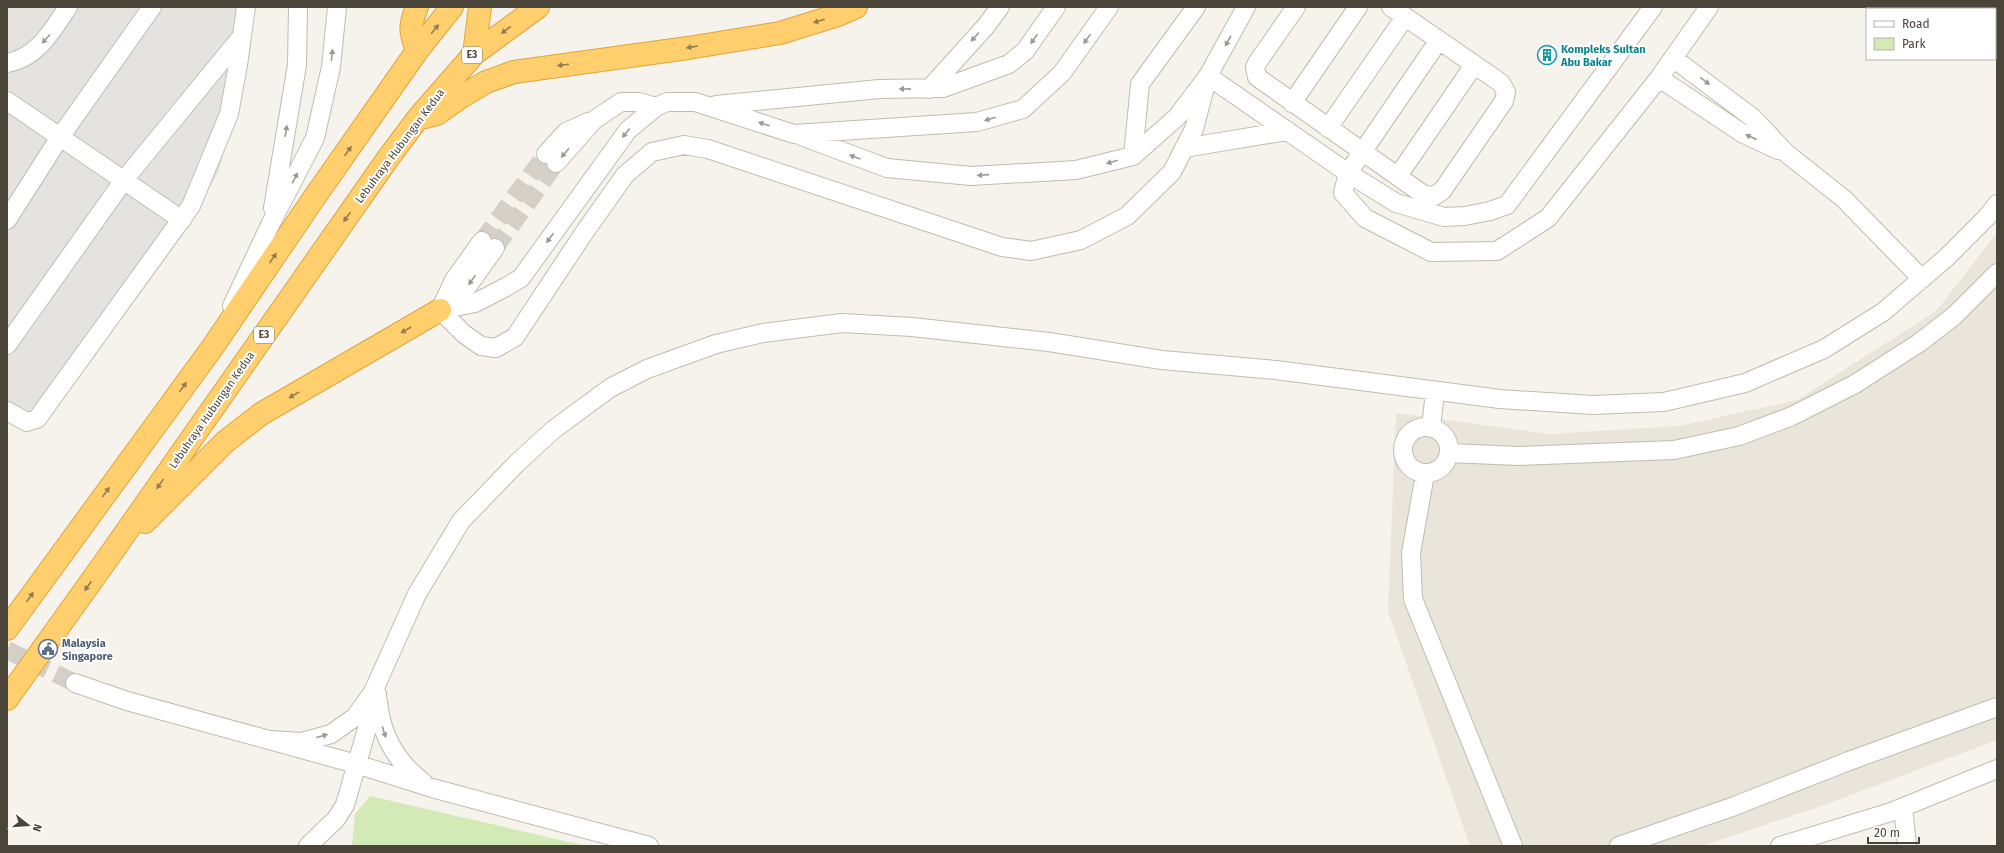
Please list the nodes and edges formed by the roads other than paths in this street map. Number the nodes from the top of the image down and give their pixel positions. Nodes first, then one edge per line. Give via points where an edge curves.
1 (68, 7) edge
2 (152, 7) edge
3 (246, 7) edge
4 (298, 7) edge
5 (337, 7) edge
6 (416, 7) edge
7 (452, 7) edge
8 (480, 7) edge
9 (538, 7) edge
10 (856, 7) edge
11 (1000, 7) edge
12 (1056, 7) edge
13 (1109, 7) edge
14 (1196, 7) edge
15 (1246, 7) edge
16 (1296, 7) edge
17 (1358, 7) edge
18 (1653, 7) edge
19 (1709, 7) edge
20 (1398, 12) edge
21 (243, 35) junction
22 (1439, 40) junction
23 (417, 51) junction
24 (474, 54) junction
25 (1673, 58) junction
26 (7, 63) edge
27 (1474, 65) junction
28 (1208, 76) junction
29 (1659, 78) junction
30 (929, 89) junction
31 (7, 101) edge
32 (1292, 102) junction
33 (708, 106) junction
34 (656, 107) junction
35 (419, 117) junction
36 (1328, 128) junction
37 (1287, 131) junction
38 (794, 134) junction
39 (60, 137) junction
40 (1184, 148) junction
41 (1362, 151) junction
42 (1786, 153) junction
43 (1132, 156) junction
44 (551, 159) tunnel mouth
45 (1348, 173) junction
46 (1398, 176) junction
47 (124, 180) junction
48 (1997, 204) edge
49 (7, 220) edge
50 (182, 220) junction
51 (270, 225) junction
52 (489, 245) tunnel mouth
53 (1997, 273) edge
54 (1922, 279) junction
55 (440, 310) junction
56 (7, 345) edge
57 (212, 348) junction
58 (1435, 391) junction
59 (7, 411) edge
60 (1431, 428) junction
61 (1449, 453) junction
62 (1425, 474) junction
63 (110, 555) junction
64 (7, 629) edge
65 (388, 662) junction
66 (75, 683) tunnel mouth
67 (377, 694) junction
68 (7, 699) edge
69 (1997, 707) edge
70 (270, 740) junction
71 (356, 764) junction
72 (1997, 769) edge
73 (432, 788) junction
74 (1903, 807) junction
75 (308, 846) edge
76 (649, 846) edge
77 (1513, 846) edge
78 (1620, 846) edge
79 (1780, 846) edge
80 (1907, 846) edge

1 -> 26 street via 46,40 20,61
2 - 39 street
3 - 21 street
51 -> 4 street via 297,65
51 -> 5 street via 316,138 331,67
6 - 23 highway via 410,25
23 -> 7 highway
8 - 24 highway
9 -> 24 highway, Lebuhraya Hubungan Kedua / E3
10 -> 35 highway via 780,33 514,72 493,78 433,116
11 -> 30 street
12 -> 30 street via 1025,52 1009,64 943,88
13 -> 38 street via 1062,74 1023,110 977,122
14 - 43 street via 1140,84
15 -> 28 street
16 - 32 street via 1255,67 1260,80
17 - 32 street
18 - 45 street via 1507,205 1465,216 1444,217 1396,203
19 - 25 street
20 - 22 street
20 - 36 street
21 - 47 street
21 - 50 street via 229,114 191,206
22 - 27 street
22 - 41 street
57 -> 23 highway
24 - 35 highway, Lebuhraya Hubungan Kedua / E3
25 - 29 street
25 -> 42 street via 1753,118
27 - 46 street
27 - 46 street via 1501,84 1506,97 1446,185 1438,195 1429,196
28 - 37 street
28 - 40 street via 1194,129
28 - 43 street via 1177,117
42 -> 29 street via 1742,133
29 - 45 street via 1548,218 1497,251 1431,252 1365,218 1343,193
30 -> 33 street via 879,89
31 - 39 street
32 - 36 street
33 - 34 street via 695,102 667,102
38 -> 33 street
34 -> 44 street via 639,102 622,102 594,120
34 -> 55 street via 628,130 521,278 475,303
35 -> 63 highway, Lebuhraya Hubungan Kedua / E3
36 - 41 street
37 - 40 street
37 - 45 street
43 -> 38 street via 1076,170 972,176 887,168
39 - 47 street
39 - 49 street
40 - 55 street via 1172,172 1127,216 1081,240 1031,251 1002,247 708,149 684,144 652,152 625,175 515,337 496,348 481,346 464,334
41 - 45 street
41 - 46 street
42 - 54 street via 1844,199
47 - 50 street
47 - 56 street
48 - 54 street via 1987,217
50 - 59 street via 37,419 27,422
51 - 57 street
52 -> 55 street via 467,287
53 - 61 street via 1954,316 1906,352 1855,384 1792,416 1739,436 1674,450 1519,456
54 - 58 street via 1883,312 1824,349 1745,383 1664,402 1593,405 1500,399
55 -> 63 highway via 261,414 225,442
64 -> 57 highway
58 - 60 street
58 - 65 street via 1276,370 1162,360 1049,342 912,327 842,323 763,334 716,344 647,368 610,388 553,430 517,463 461,521 417,594
60 - 61 street via 1445,437
60 - 62 street via 1420,428 1411,433 1404,447 1405,458 1410,467
61 - 62 street via 1441,468
62 - 77 street via 1411,553 1413,599
63 -> 68 highway, Lebuhraya Hubungan Kedua / E3
65 - 67 street
70 -> 65 street via 302,742 331,734 355,717 373,692
66 - 70 street via 127,701
67 - 71 street
67 -> 73 street via 379,717 390,745 413,775
69 - 78 street via 1849,760 1732,807
70 - 71 street
71 - 73 street
71 - 75 street via 345,805 336,819
72 - 74 street
73 - 76 street
74 - 79 street
74 - 80 street

